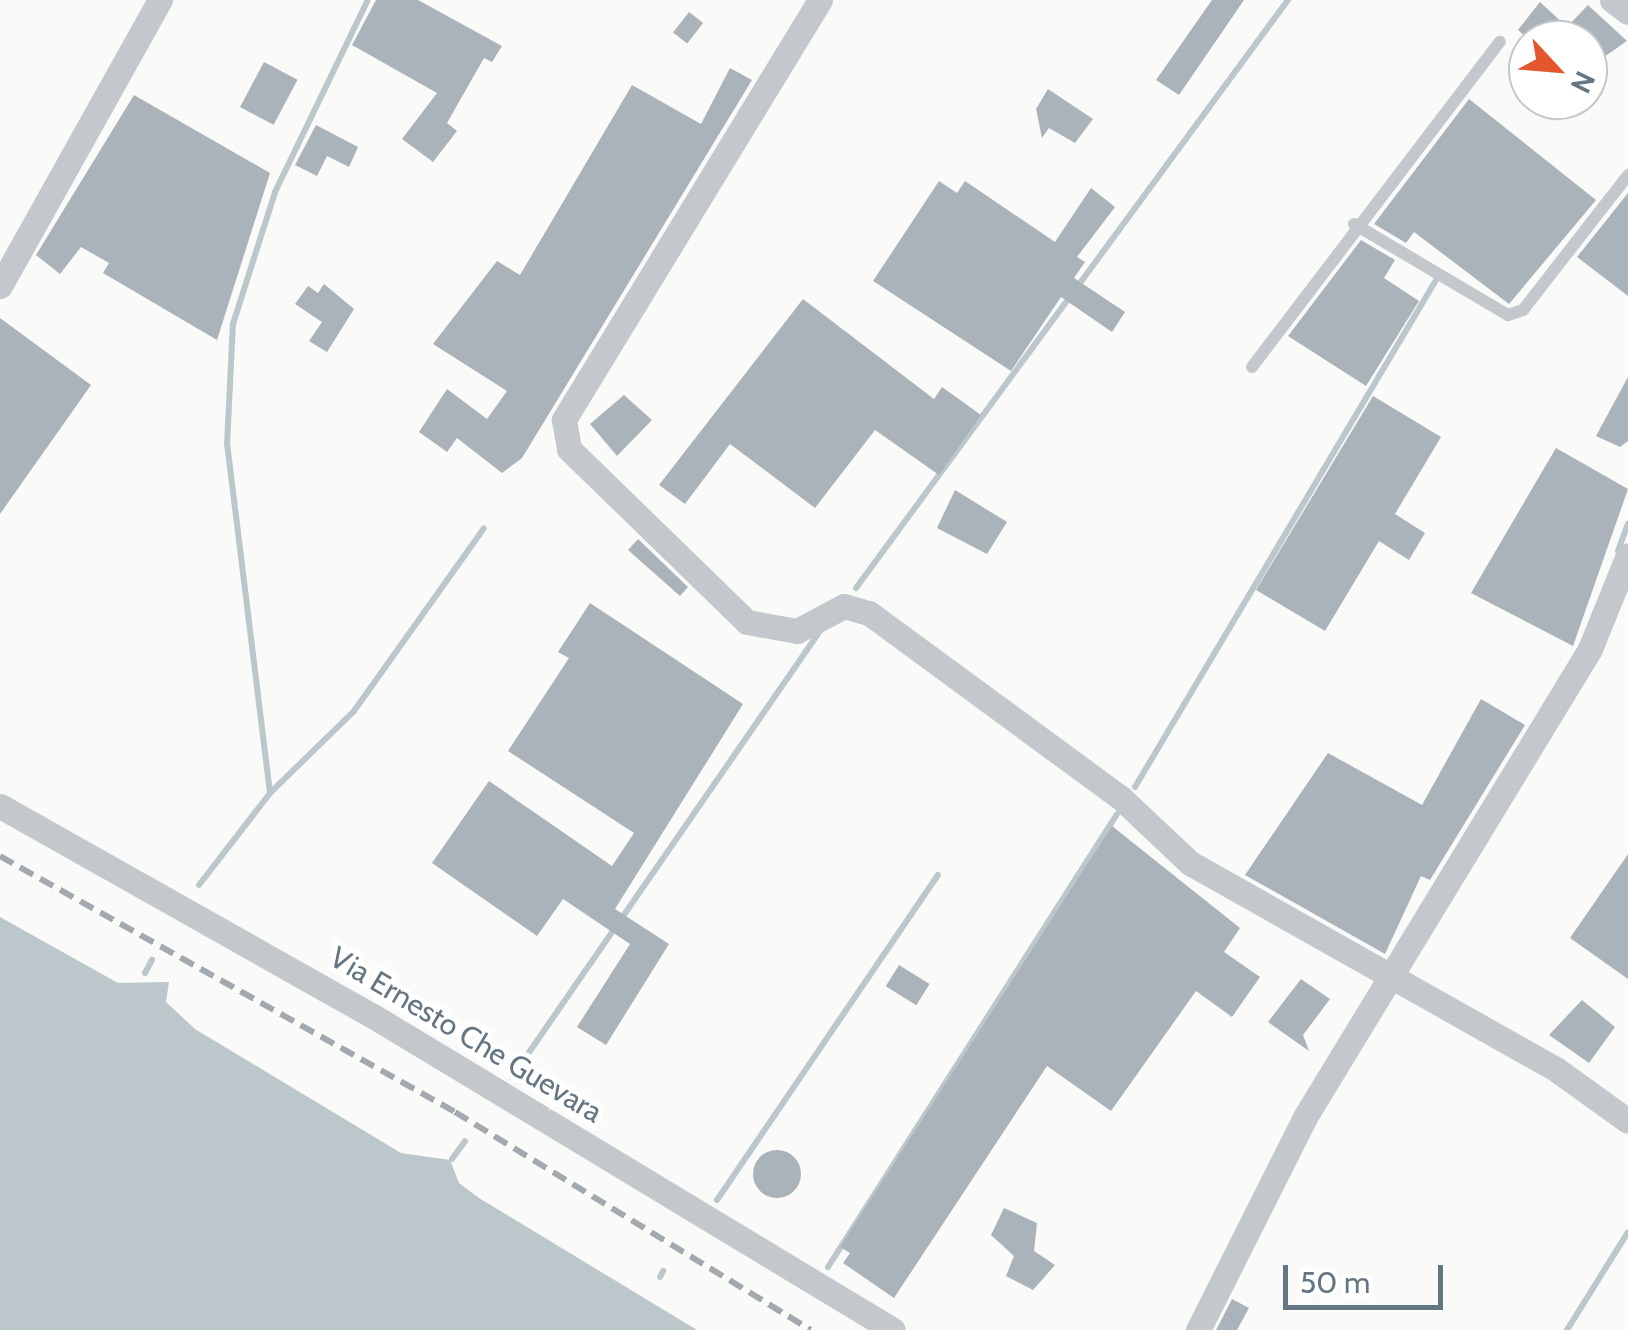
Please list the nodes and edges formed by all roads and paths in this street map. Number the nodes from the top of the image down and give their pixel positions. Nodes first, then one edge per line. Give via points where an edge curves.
1 (160, 0) edge
2 (820, 0) edge
3 (1612, 0) edge
4 (1628, 12) edge
5 (1500, 42) dead end
6 (1628, 175) edge
7 (1354, 224) junction
8 (0, 286) edge
9 (1252, 367) dead end
10 (1628, 555) edge
11 (0, 806) edge
12 (1391, 984) junction
13 (1628, 1122) edge
14 (894, 1330) edge
15 (1198, 1330) edge

1 - 8 street
2 - 12 street via 564,420 564,442 747,622 797,631 844,606 869,613 1106,786 1190,862
3 - 4 street
5 - 7 lane
6 - 7 lane via 1523,310 1508,315
7 - 9 lane
10 - 12 street via 1590,649
11 - 14 street, Via Ernesto Che Guevara via 373,1016
12 - 13 street via 1557,1070
12 - 15 street via 1305,1117

